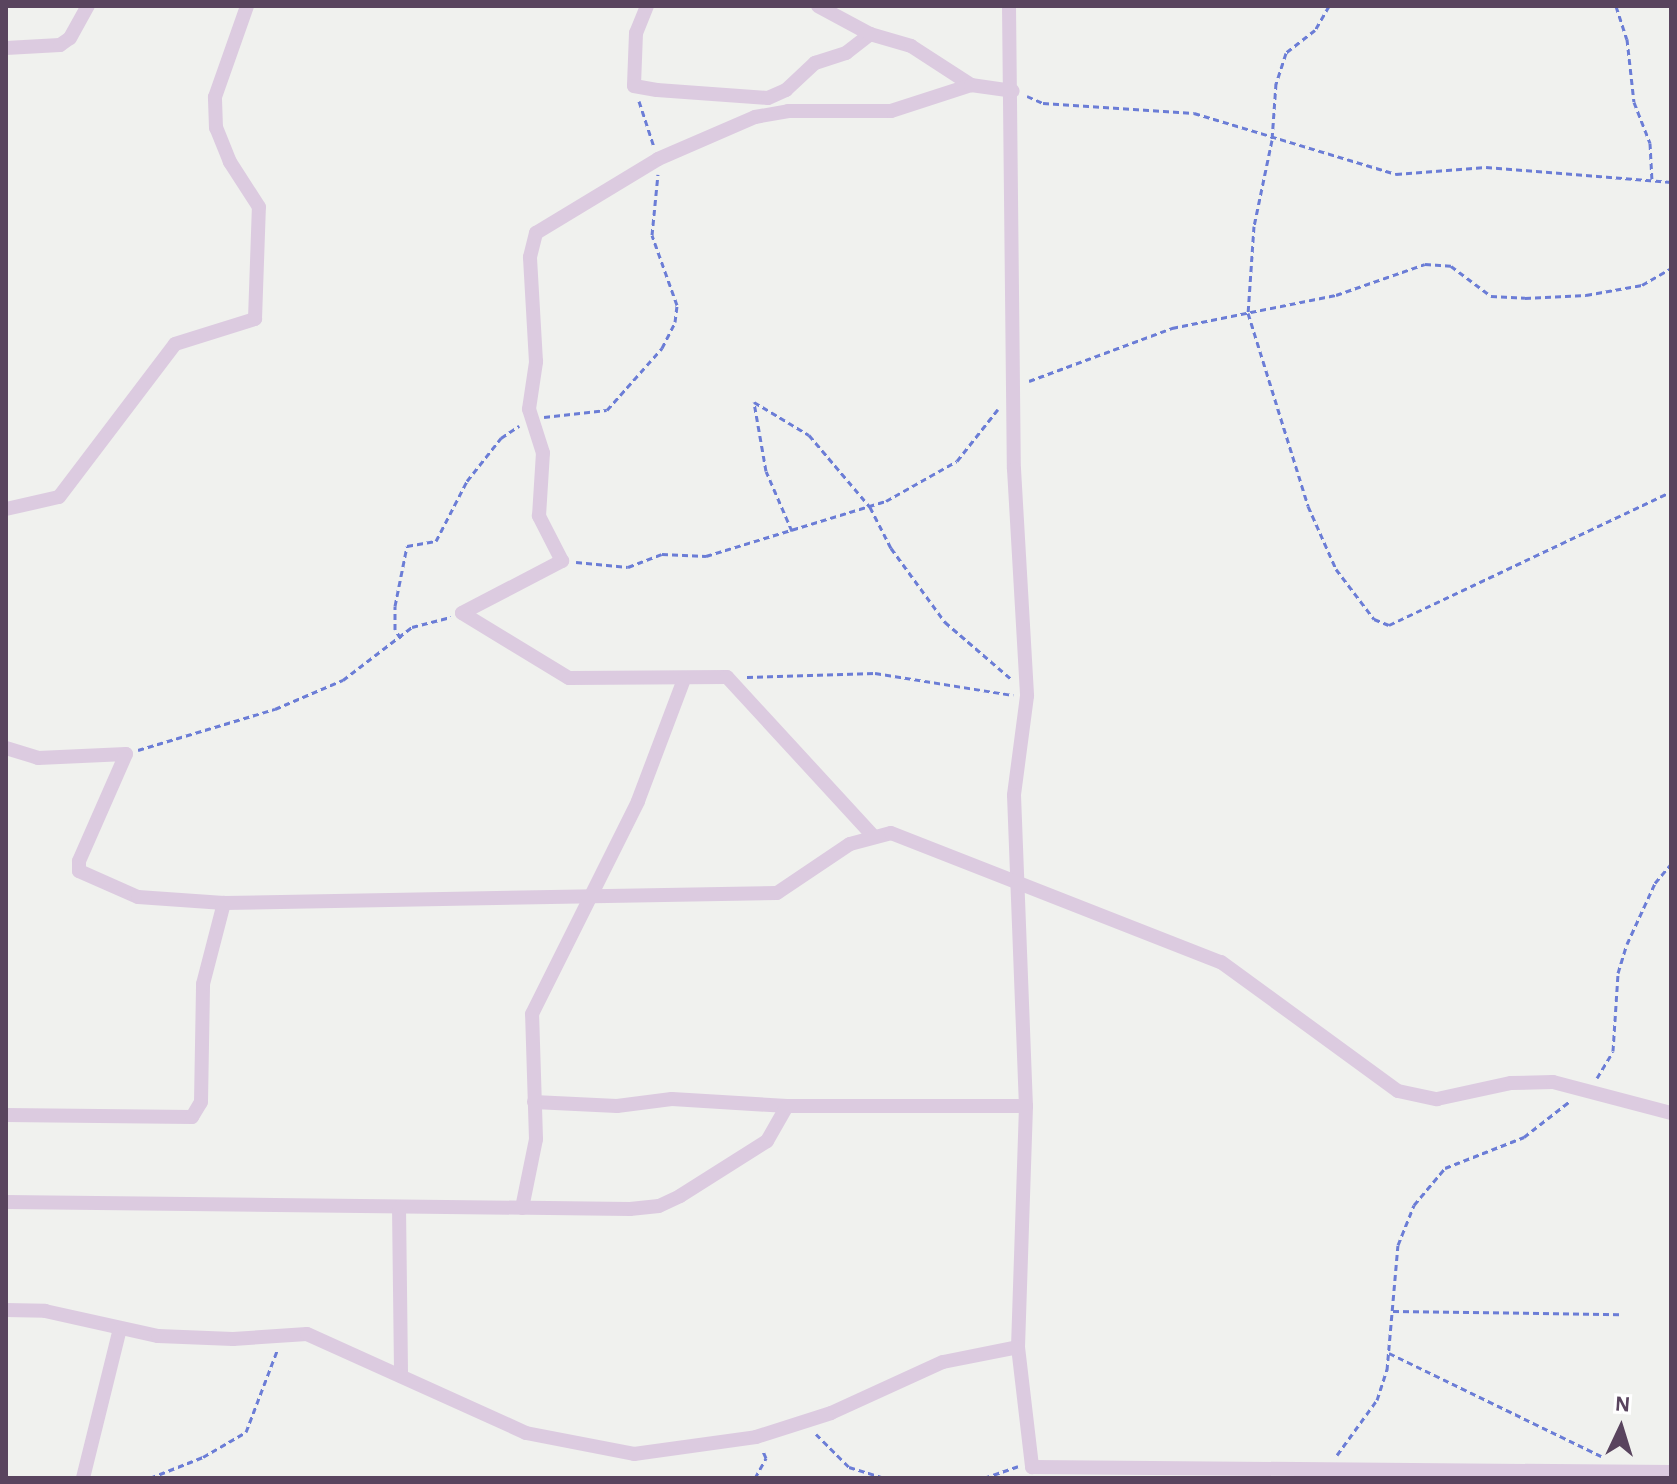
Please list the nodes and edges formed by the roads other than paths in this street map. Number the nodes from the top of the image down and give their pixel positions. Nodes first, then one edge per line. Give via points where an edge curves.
1 (88, 6) edge
2 (247, 6) edge
3 (647, 6) edge
4 (818, 6) edge
5 (1009, 6) edge
6 (870, 34) junction
7 (6, 48) edge
8 (971, 85) junction
9 (1013, 91) junction
10 (6, 509) edge
11 (684, 679) junction
12 (6, 748) edge
13 (873, 836) junction
14 (1014, 885) junction
15 (593, 897) junction
16 (224, 903) junction
17 (534, 1102) junction
18 (787, 1106) junction
19 (1026, 1106) junction
20 (1671, 1113) edge
21 (6, 1115) edge
22 (6, 1202) edge
23 (399, 1207) junction
24 (522, 1208) junction
25 (6, 1310) edge
26 (120, 1329) junction
27 (1018, 1347) junction
28 (401, 1376) junction
29 (1034, 1472) edge
30 (1671, 1472) edge
31 (1420, 1473) edge
32 (83, 1478) edge

1 - 7 street via 70,38 60,45
2 - 10 street via 215,97 216,128 259,207 255,319 175,344 59,497
3 - 6 street via 636,33 634,86 768,98 786,90 815,63 846,53
4 - 6 street
5 - 9 street
6 - 8 street via 911,46
8 - 9 street
8 - 11 street via 891,111 788,111 755,117 658,159 536,233 530,257 536,362 530,418 543,453 539,516 562,561 462,613 569,678
9 - 14 street via 1012,388 1027,696 1014,795
11 - 13 street via 727,677
11 - 15 street via 652,769
12 - 16 street via 38,758 126,754 79,871 138,897
13 - 14 street via 900,836
13 - 15 street via 850,844 777,893
14 - 19 street
14 - 20 street via 1221,962 1398,1091 1437,1099 1529,1081 1585,1088
15 - 16 street
15 - 17 street via 532,1014
16 - 21 street via 203,984 201,1102 192,1117
17 - 18 street via 617,1106 672,1099
17 - 24 street via 535,1154
18 - 19 street
18 - 24 street via 767,1141 659,1206
19 - 27 street
22 - 23 street
23 - 24 street
23 - 28 street
25 - 26 street via 45,1311
26 - 28 street via 219,1339 284,1332 334,1342
26 - 32 street
27 - 28 street via 943,1362 805,1423 756,1437 650,1453 596,1449 526,1433
27 - 29 street
29 - 31 street
30 - 31 street

